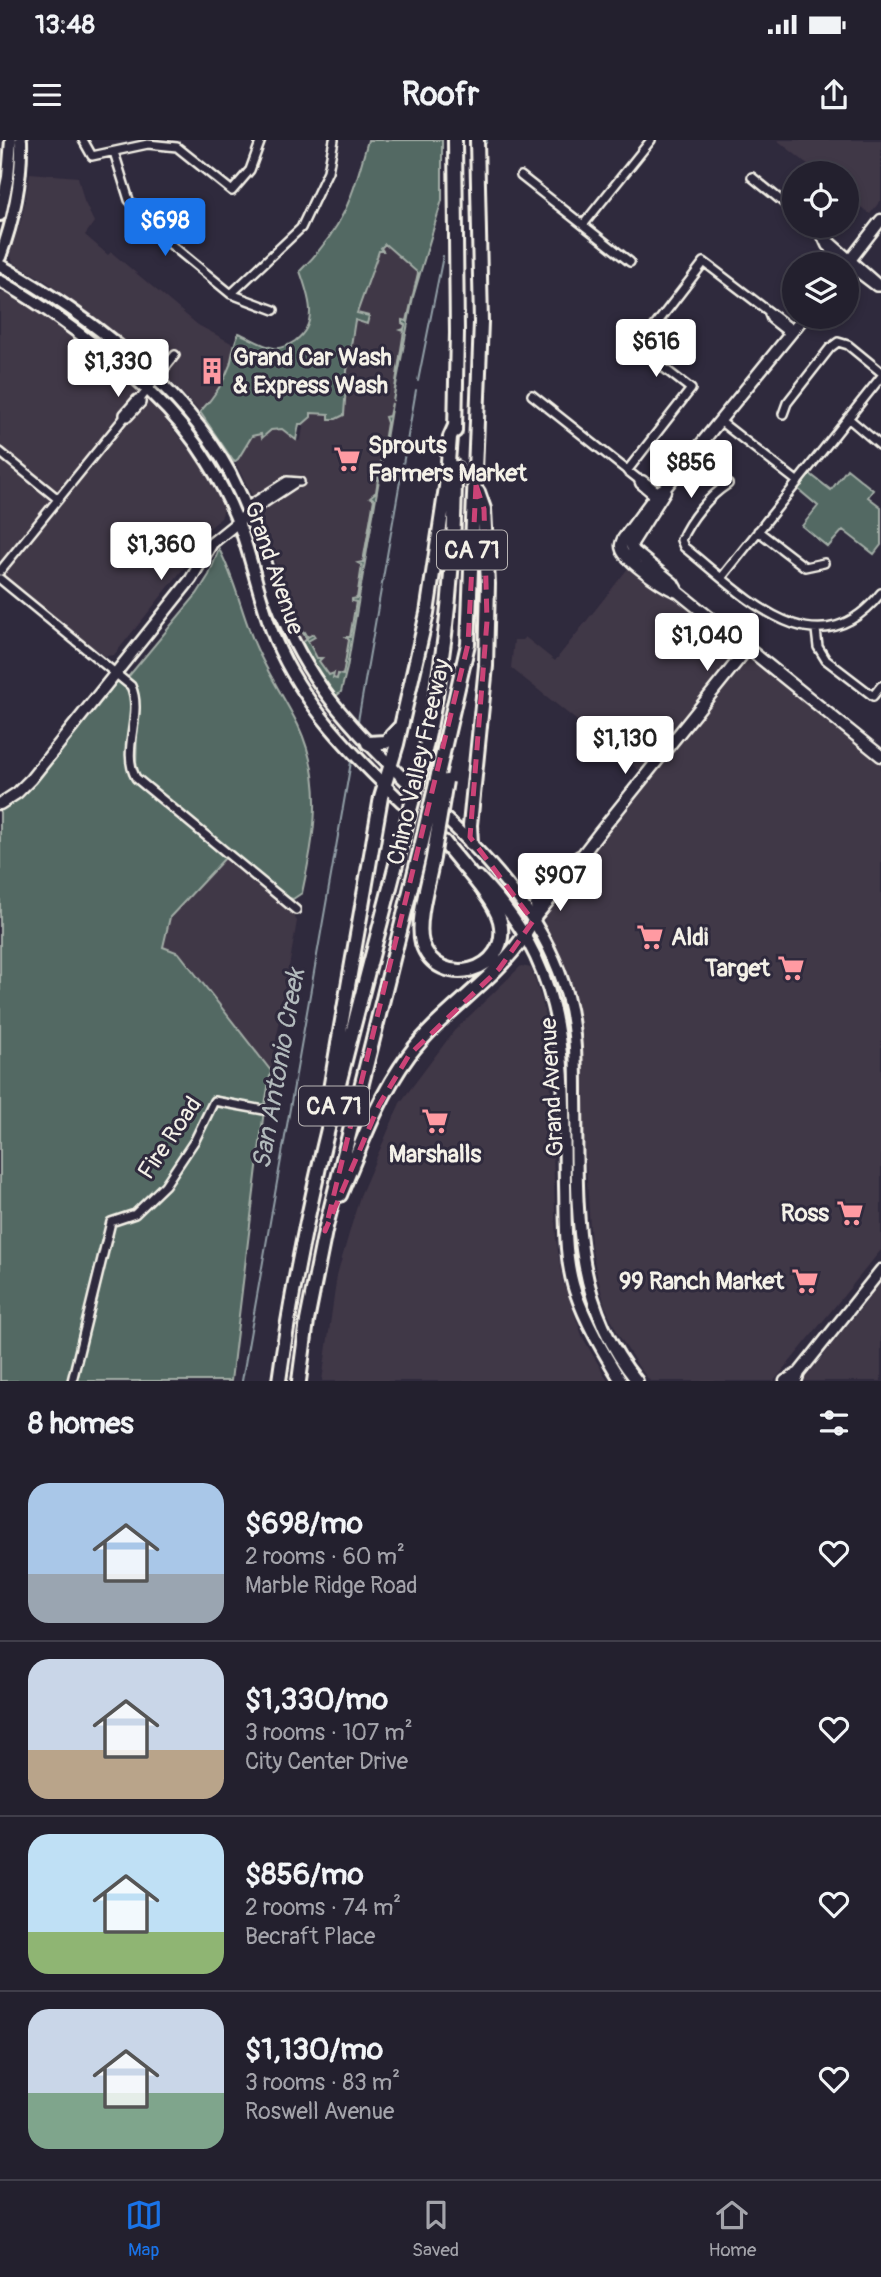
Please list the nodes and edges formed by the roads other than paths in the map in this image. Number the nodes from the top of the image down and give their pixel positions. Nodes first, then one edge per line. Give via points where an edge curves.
1 (10, 140) edge
2 (21, 140) edge
3 (83, 140) edge
4 (261, 140) edge
5 (334, 140) edge
6 (455, 140) edge
7 (477, 140) edge
8 (651, 140) edge
9 (114, 152) junction
10 (521, 176) dead end
11 (8, 177) junction
12 (752, 177) dead end
13 (782, 201) edge
14 (14, 212) junction
15 (0, 215) edge
16 (881, 220) edge
17 (583, 225) junction
18 (825, 238) edge
19 (838, 252) edge
20 (856, 252) edge
21 (0, 257) edge
22 (630, 262) dead end
23 (0, 265) edge
24 (859, 271) edge
25 (0, 281) edge
26 (881, 286) edge
27 (231, 294) junction
28 (274, 310) dead end
29 (794, 329) edge
30 (792, 332) junction
31 (175, 355) dead end
32 (881, 374) edge
33 (156, 379) junction
34 (145, 394) junction
35 (532, 395) dead end
36 (783, 414) dead end
37 (848, 418) junction
38 (721, 422) junction
39 (455, 426) junction
40 (881, 446) edge
41 (0, 452) edge
42 (627, 471) junction
43 (298, 482) dead end
44 (798, 482) junction
45 (728, 484) dead end
46 (476, 485) junction
47 (661, 495) junction
48 (58, 499) junction
49 (247, 510) junction
50 (237, 518) junction
51 (758, 531) junction
52 (824, 563) dead end
53 (0, 572) edge
54 (722, 577) junction
55 (0, 579) edge
56 (881, 593) edge
57 (816, 630) junction
58 (747, 649) junction
59 (114, 670) junction
60 (881, 687) edge
61 (402, 725) junction
62 (368, 743) junction
63 (879, 751) edge
64 (391, 766) junction
65 (442, 778) junction
66 (407, 782) dead end
67 (385, 785) junction
68 (0, 797) edge
69 (402, 802) dead end
70 (0, 804) edge
71 (445, 818) dead end
72 (442, 841) joint
73 (471, 843) junction
74 (296, 910) dead end
75 (535, 918) junction
76 (525, 935) junction
77 (264, 1110) dead end
78 (330, 1123) junction
79 (325, 1230) junction
80 (881, 1270) edge
81 (797, 1377) edge
82 (72, 1381) edge
83 (279, 1381) edge
84 (299, 1381) edge
85 (621, 1381) edge
86 (637, 1381) edge
87 (785, 1381) edge

1 - 11 main road
2 - 14 main road
3 - 9 street via 92,156
4 - 9 street via 250,170 232,191 177,147 148,144
5 - 27 street via 328,171 301,229
6 - 39 highway, Chino Valley Freeway / CA 71
7 - 46 highway, Chino Valley Freeway / CA 71 via 481,322
8 - 17 street
9 - 27 street via 130,200 169,243
10 - 17 street
11 - 14 main road via 12,182 8,207
11 - 15 main road
12 - 13 street
14 - 21 main road
16 - 20 main road
17 - 22 street
18 - 19 street
23 - 33 main road, Grand Avenue via 71,310
24 - 26 street
25 - 34 main road, Grand Avenue via 62,321
27 - 28 street
29 - 30 main road
30 - 38 main road
30 - 42 street via 704,262 638,348 691,389
31 - 33 street
32 - 36 street via 848,345 838,342
32 - 37 street
33 - 34 street
33 - 49 main road, Grand Avenue via 207,437
34 - 48 street
34 - 50 main road, Grand Avenue via 173,414 198,447
35 - 42 street
37 - 40 street
37 - 44 street
38 - 44 street
38 - 47 main road
39 - 61 highway via 427,613
39 - 78 highway, Chino Valley Freeway / CA 71, bridge via 455,515 442,665 422,765
41 - 48 street
42 - 47 street
43 - 49 street
44 - 51 street
45 - 54 street via 714,493 681,540 684,548
46 - 65 highway, Chino Valley Freeway / CA 71 via 468,644
46 - 73 highway via 484,509 487,621
47 - 58 main road via 626,544
48 - 53 street
49 - 50 main road
49 - 62 main road, Grand Avenue via 288,632 312,675
50 - 59 main road via 212,543 192,577
50 - 67 main road, Grand Avenue via 266,616 307,698 339,739
51 - 52 street via 805,567
51 - 54 street
54 - 57 street via 775,618
55 - 59 street
56 - 57 street via 860,616
57 - 60 street via 818,648 826,660 873,696
58 - 63 main road
58 - 75 main road via 583,854 568,864 536,905
59 - 68 main road via 22,781
59 - 70 main road via 26,785
59 - 74 street via 134,692 131,766 136,778
61 - 62 highway via 386,742
61 - 64 highway
62 - 64 main road, Grand Avenue
64 - 66 main road, Grand Avenue
64 - 67 highway
65 - 72 highway, bridge via 421,920 423,945 445,968 473,970 494,956 501,942 501,923 492,904
65 - 79 highway, Chino Valley Freeway / CA 71, bridge
67 - 69 main road, Grand Avenue
67 - 78 highway via 328,1101
71 - 73 main road, Grand Avenue
72 - 76 main road, Grand Avenue via 499,898
73 - 75 main road, Grand Avenue
75 - 76 main road
75 - 86 main road, Grand Avenue via 560,975 572,1023 579,1223 588,1287 608,1336
76 - 79 highway via 494,974 409,1055 379,1105
76 - 85 main road, Grand Avenue via 549,985 559,1029 566,1223 575,1290 596,1342
77 - 82 street, Fire Road via 215,1101 165,1185 135,1214 111,1222
78 - 83 highway, Chino Valley Freeway / CA 71 via 288,1316
79 - 84 highway, Chino Valley Freeway / CA 71
80 - 81 main road
81 - 87 main road

